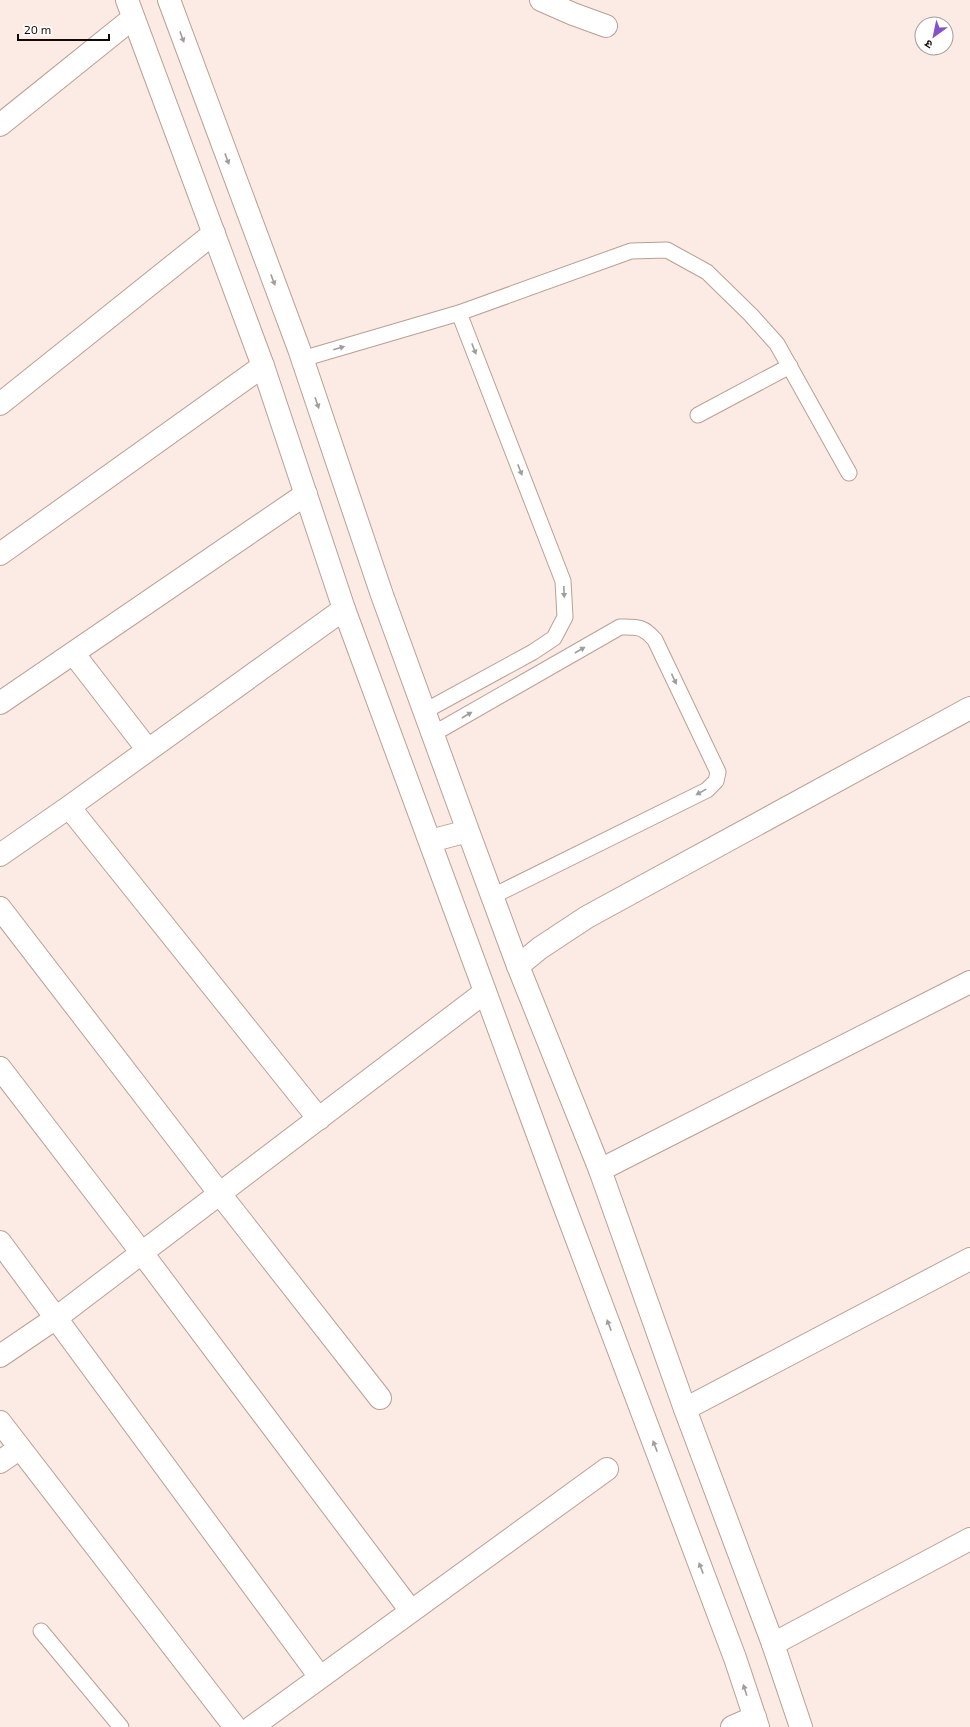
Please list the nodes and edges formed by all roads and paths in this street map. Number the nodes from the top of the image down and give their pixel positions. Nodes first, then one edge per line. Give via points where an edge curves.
1 (169, 0) edge
2 (541, 0) edge
3 (130, 9) edge
4 (606, 26) dead end
5 (0, 125) edge
6 (214, 233) junction
7 (460, 313) junction
8 (302, 359) junction
9 (263, 366) junction
10 (790, 366) junction
11 (0, 404) edge
12 (698, 414) dead end
13 (849, 473) dead end
14 (306, 494) junction
15 (0, 554) edge
16 (344, 608) junction
17 (74, 653) junction
18 (0, 703) edge
19 (970, 708) edge
20 (425, 711) junction
21 (434, 734) junction
22 (148, 750) junction
23 (69, 807) junction
24 (468, 831) junction
25 (430, 841) junction
26 (0, 855) edge
27 (493, 896) junction
28 (0, 908) edge
29 (518, 966) junction
30 (970, 982) edge
31 (485, 992) junction
32 (0, 1068) edge
33 (319, 1119) junction
34 (600, 1170) junction
35 (220, 1194) junction
36 (0, 1242) edge
37 (142, 1253) junction
38 (970, 1259) edge
39 (56, 1318) junction
40 (0, 1356) edge
41 (380, 1398) dead end
42 (685, 1409) junction
43 (0, 1422) edge
44 (20, 1448) junction
45 (0, 1462) edge
46 (607, 1468) dead end
47 (970, 1539) edge
48 (411, 1611) junction
49 (41, 1631) dead end
50 (773, 1644) junction
51 (320, 1677) junction
52 (756, 1722) edge
53 (121, 1727) edge
54 (235, 1727) edge
55 (252, 1727) edge
56 (732, 1727) edge
57 (801, 1727) edge

1 -> 8 street
2 - 4 street
3 - 5 street
3 - 6 street
6 - 9 street
6 - 11 street
8 -> 7 lane
7 - 10 lane via 631,250 667,250 707,272 756,321 776,344
7 -> 20 lane via 563,581 565,617 554,638
8 -> 20 street via 382,595
9 - 14 street
9 - 15 street
10 - 12 lane
10 - 13 lane
14 - 16 street
14 - 17 street
16 - 22 street
16 - 25 street
17 - 18 street
17 - 22 street
19 - 29 street via 586,918 540,948
20 - 21 street
21 - 24 street
21 -> 27 lane via 620,628 634,627 647,630 655,640 718,772 716,780 707,790
22 - 23 street
23 - 26 street
23 - 33 street
24 - 25 street
24 - 27 street
25 - 31 street
27 - 29 street
28 - 35 street
29 - 34 street
30 - 34 street
31 - 33 street
52 -> 31 street via 735,1658
32 - 37 street
33 - 35 street
34 - 42 street
35 - 37 street
35 - 41 street
36 - 39 street
37 - 39 street
37 - 48 street
38 - 42 street
39 - 40 street
39 - 51 street
42 - 50 street
43 - 44 street
44 - 45 street
44 - 54 street
46 - 48 street
47 - 50 street
48 - 51 street
49 - 53 lane
50 - 57 street
51 - 55 street
52 - 56 street

